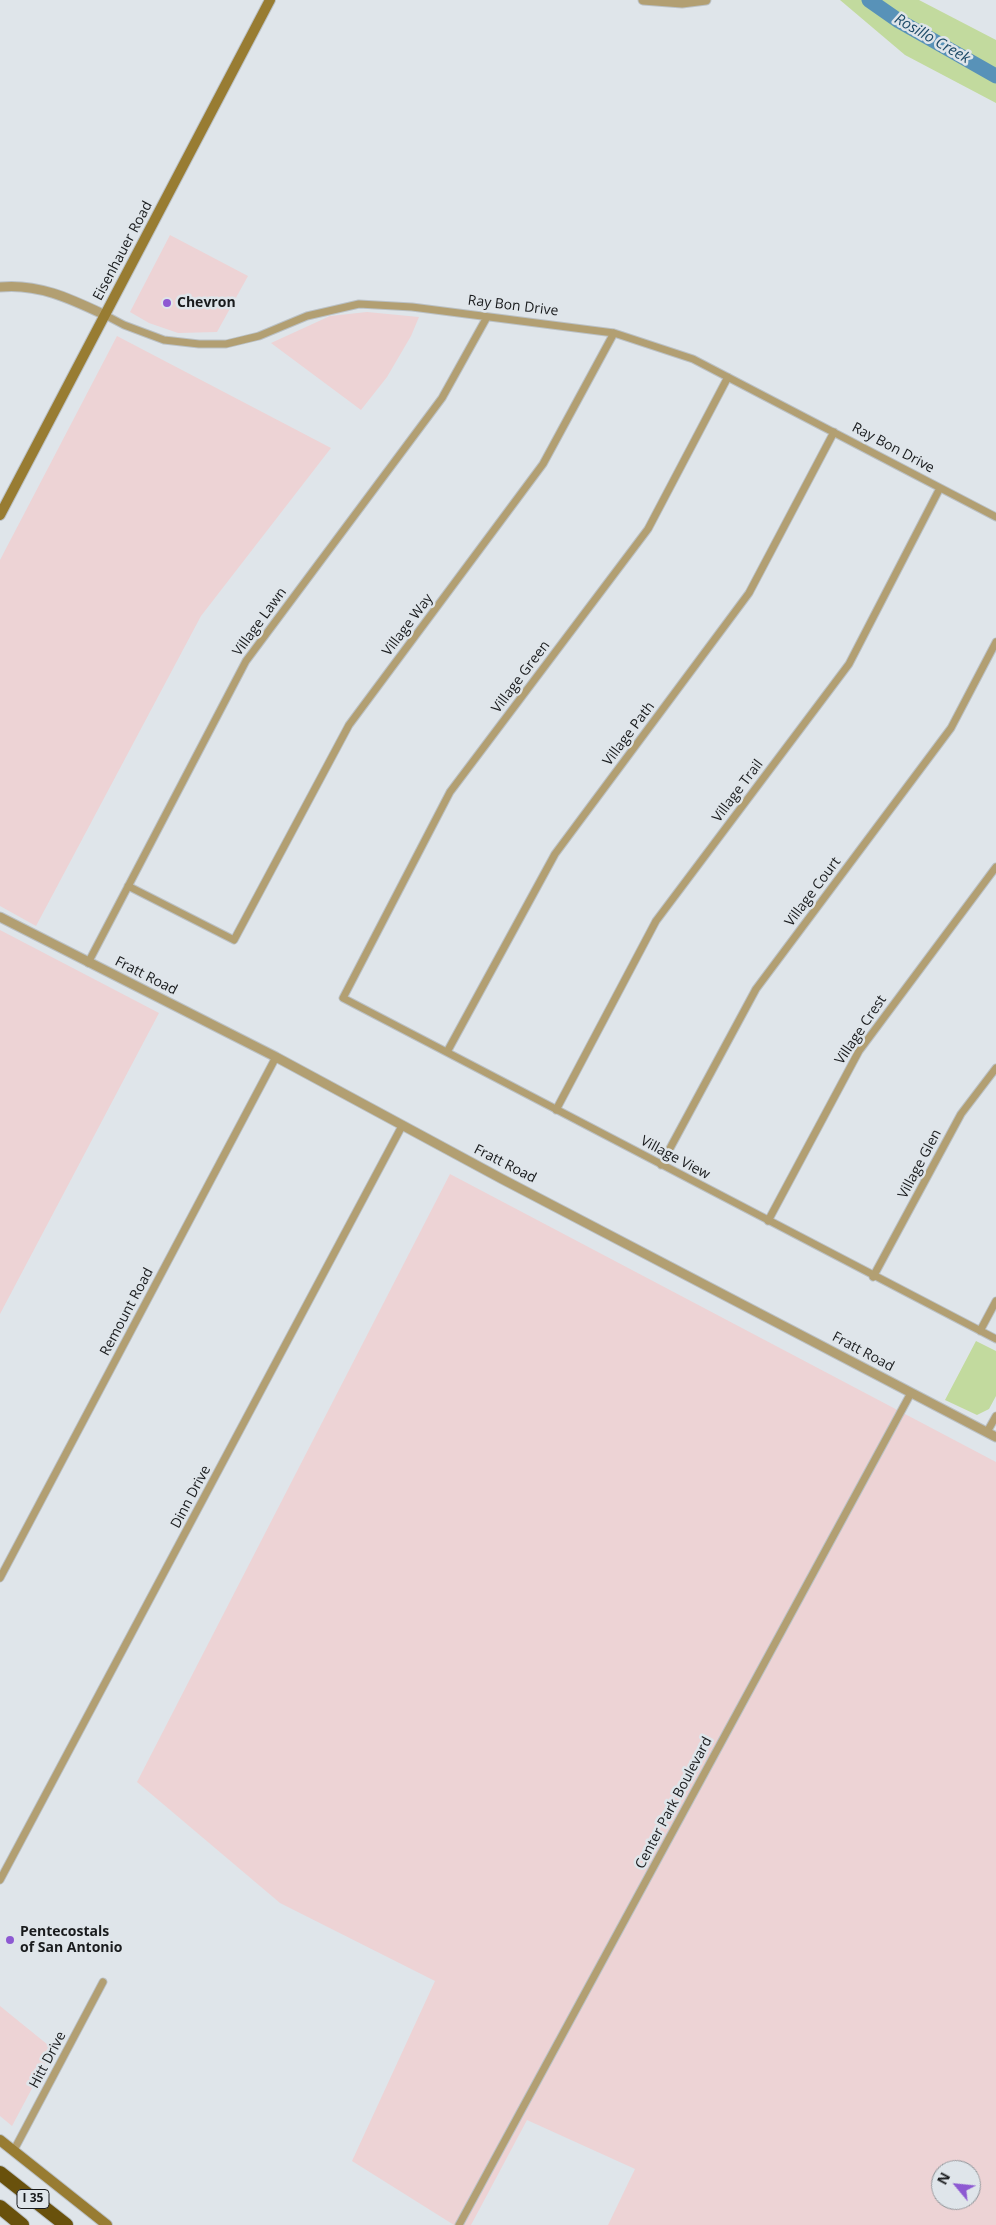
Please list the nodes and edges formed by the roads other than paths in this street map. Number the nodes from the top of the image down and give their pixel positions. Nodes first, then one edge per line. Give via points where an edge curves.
1 (270, 0) edge
2 (642, 0) edge
3 (706, 0) edge
4 (0, 288) edge
5 (105, 315) junction
6 (487, 317) junction
7 (614, 333) junction
8 (728, 377) junction
9 (834, 432) junction
10 (940, 488) junction
11 (0, 515) edge
12 (996, 517) edge
13 (996, 642) edge
14 (996, 867) edge
15 (128, 886) junction
16 (0, 917) edge
17 (88, 963) junction
18 (343, 998) joint
19 (447, 1052) junction
20 (276, 1057) junction
21 (996, 1068) edge
22 (556, 1110) junction
23 (402, 1126) junction
24 (662, 1165) junction
25 (768, 1221) junction
26 (873, 1276) junction
27 (996, 1301) edge
28 (980, 1331) junction
29 (996, 1339) edge
30 (910, 1393) junction
31 (996, 1416) edge
32 (987, 1432) junction
33 (996, 1437) edge
34 (0, 1578) edge
35 (0, 1880) edge
36 (103, 1982) dead end
37 (0, 2140) edge
38 (14, 2150) junction
39 (0, 2173) edge
40 (0, 2208) edge
41 (22, 2225) edge
42 (66, 2225) edge
43 (108, 2225) edge
44 (459, 2225) edge

1 - 5 main road, Eisenhauer Road
2 - 3 street via 682,3
4 - 5 street, Ray Bon Drive via 20,287 51,292
5 - 6 street, Ray Bon Drive via 164,340 199,344 226,344 259,336 307,316 359,304
5 - 11 main road, Eisenhauer Road
6 - 7 street, Ray Bon Drive
6 - 15 street, Village Lawn via 442,398 246,661
7 - 8 street, Ray Bon Drive via 675,352
7 - 15 street, Village Way via 543,464 349,725 234,940
8 - 9 street, Ray Bon Drive
8 - 18 street, Village Green via 648,529 450,792
9 - 10 street, Ray Bon Drive
9 - 19 street, Village Path via 749,594 554,854
10 - 12 street, Ray Bon Drive
10 - 22 street, Village Trail via 849,664 656,920
13 - 24 street, Village Court via 951,728 756,989
14 - 25 street, Village Crest via 859,1051
15 - 17 street, Village Lawn
16 - 17 street, Fratt Road
17 - 20 street, Fratt Road
18 - 19 street, Village View
19 - 22 street, Village View
20 - 23 street, Fratt Road
20 - 34 street, Remount Road
21 - 26 street, Village Glen via 962,1114
22 - 24 street, Village View
23 - 30 street, Fratt Road
23 - 35 street, Dinn Drive
24 - 25 street, Village View
25 - 26 street, Village View
26 - 28 street, Village View
27 - 28 street
28 - 29 street, Village View
30 - 32 street, Fratt Road
30 - 44 street, Center Park Boulevard
31 - 32 street
32 - 33 street, Fratt Road
36 - 38 street, Hitt Drive
37 - 38 main road
38 - 43 main road
39 - 42 highway, I 35
40 - 41 highway, I 35

